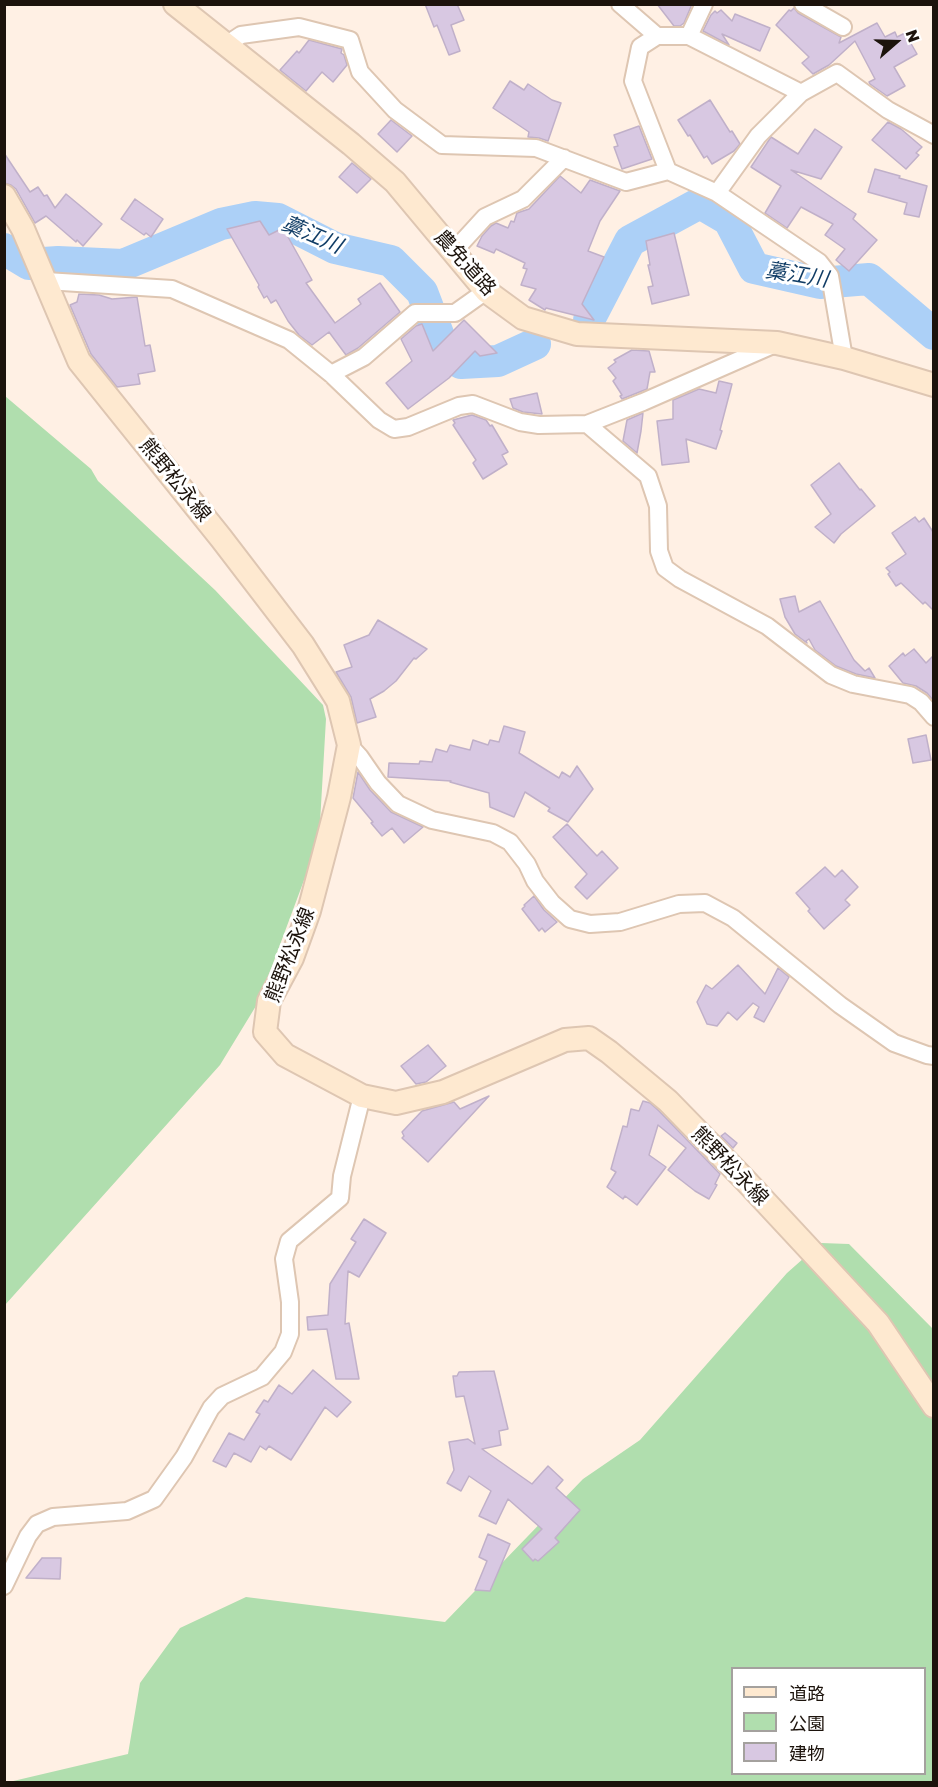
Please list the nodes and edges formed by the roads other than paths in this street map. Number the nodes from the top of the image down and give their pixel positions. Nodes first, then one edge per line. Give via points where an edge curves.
1 (175, 4) edge
2 (621, 4) edge
3 (704, 4) edge
4 (803, 4) edge
5 (843, 27) dead end
6 (657, 36) junction
7 (689, 36) junction
8 (226, 45) junction
9 (801, 93) junction
10 (933, 135) edge
11 (564, 158) junction
12 (668, 171) junction
13 (717, 193) junction
14 (4, 196) edge
15 (453, 252) junction
16 (40, 269) junction
17 (486, 291) junction
18 (777, 343) junction
19 (844, 358) junction
20 (331, 374) junction
21 (933, 385) edge
22 (587, 424) junction
23 (933, 717) edge
24 (349, 745) junction
25 (933, 1056) edge
26 (363, 1096) junction
27 (933, 1406) edge
28 (4, 1586) edge

1 - 8 main road, 農免道路
2 - 6 street
3 - 7 street
4 - 5 street
6 - 7 street
6 - 12 street via 640,46 633,81
7 - 9 street
8 - 11 street via 241,35 299,27 350,40 360,72 395,110 442,145 536,147
8 - 15 main road, 農免道路 via 395,182
9 - 10 street via 837,73 888,110
9 - 13 street via 758,136
11 - 12 street via 626,182
11 - 15 street via 523,199 485,217
12 - 13 street
13 - 19 street via 819,262 831,281
14 - 16 main road, 熊野松永線
15 - 17 main road, 農免道路
16 - 20 street via 172,289 289,340
16 - 24 main road, 熊野松永線 via 79,361 303,645 338,701
17 - 18 main road, 農免道路 via 523,318 577,334
17 - 20 street via 455,313 416,313 364,357
18 - 19 main road, 農免道路
18 - 22 street
19 - 21 main road, 農免道路
20 - 22 street via 379,420 394,429 473,404 520,422
22 - 23 street via 648,476 658,506 659,551 665,568 767,626 831,675 853,684 910,695
24 - 25 street via 398,804 432,820 493,833 510,842 552,903 570,919 590,924 620,922 679,904 705,903 733,918 894,1044
24 - 26 main road, 熊野松永線 via 309,911 292,958 269,1001 265,1032 285,1055
26 - 27 main road, 熊野松永線 via 396,1103 443,1092 565,1040 589,1038 668,1101 753,1188 878,1323
26 - 28 street via 340,1198 289,1241 284,1259 290,1334 283,1352 262,1377 222,1396 211,1408 184,1457 154,1499 127,1511 53,1517 37,1524

